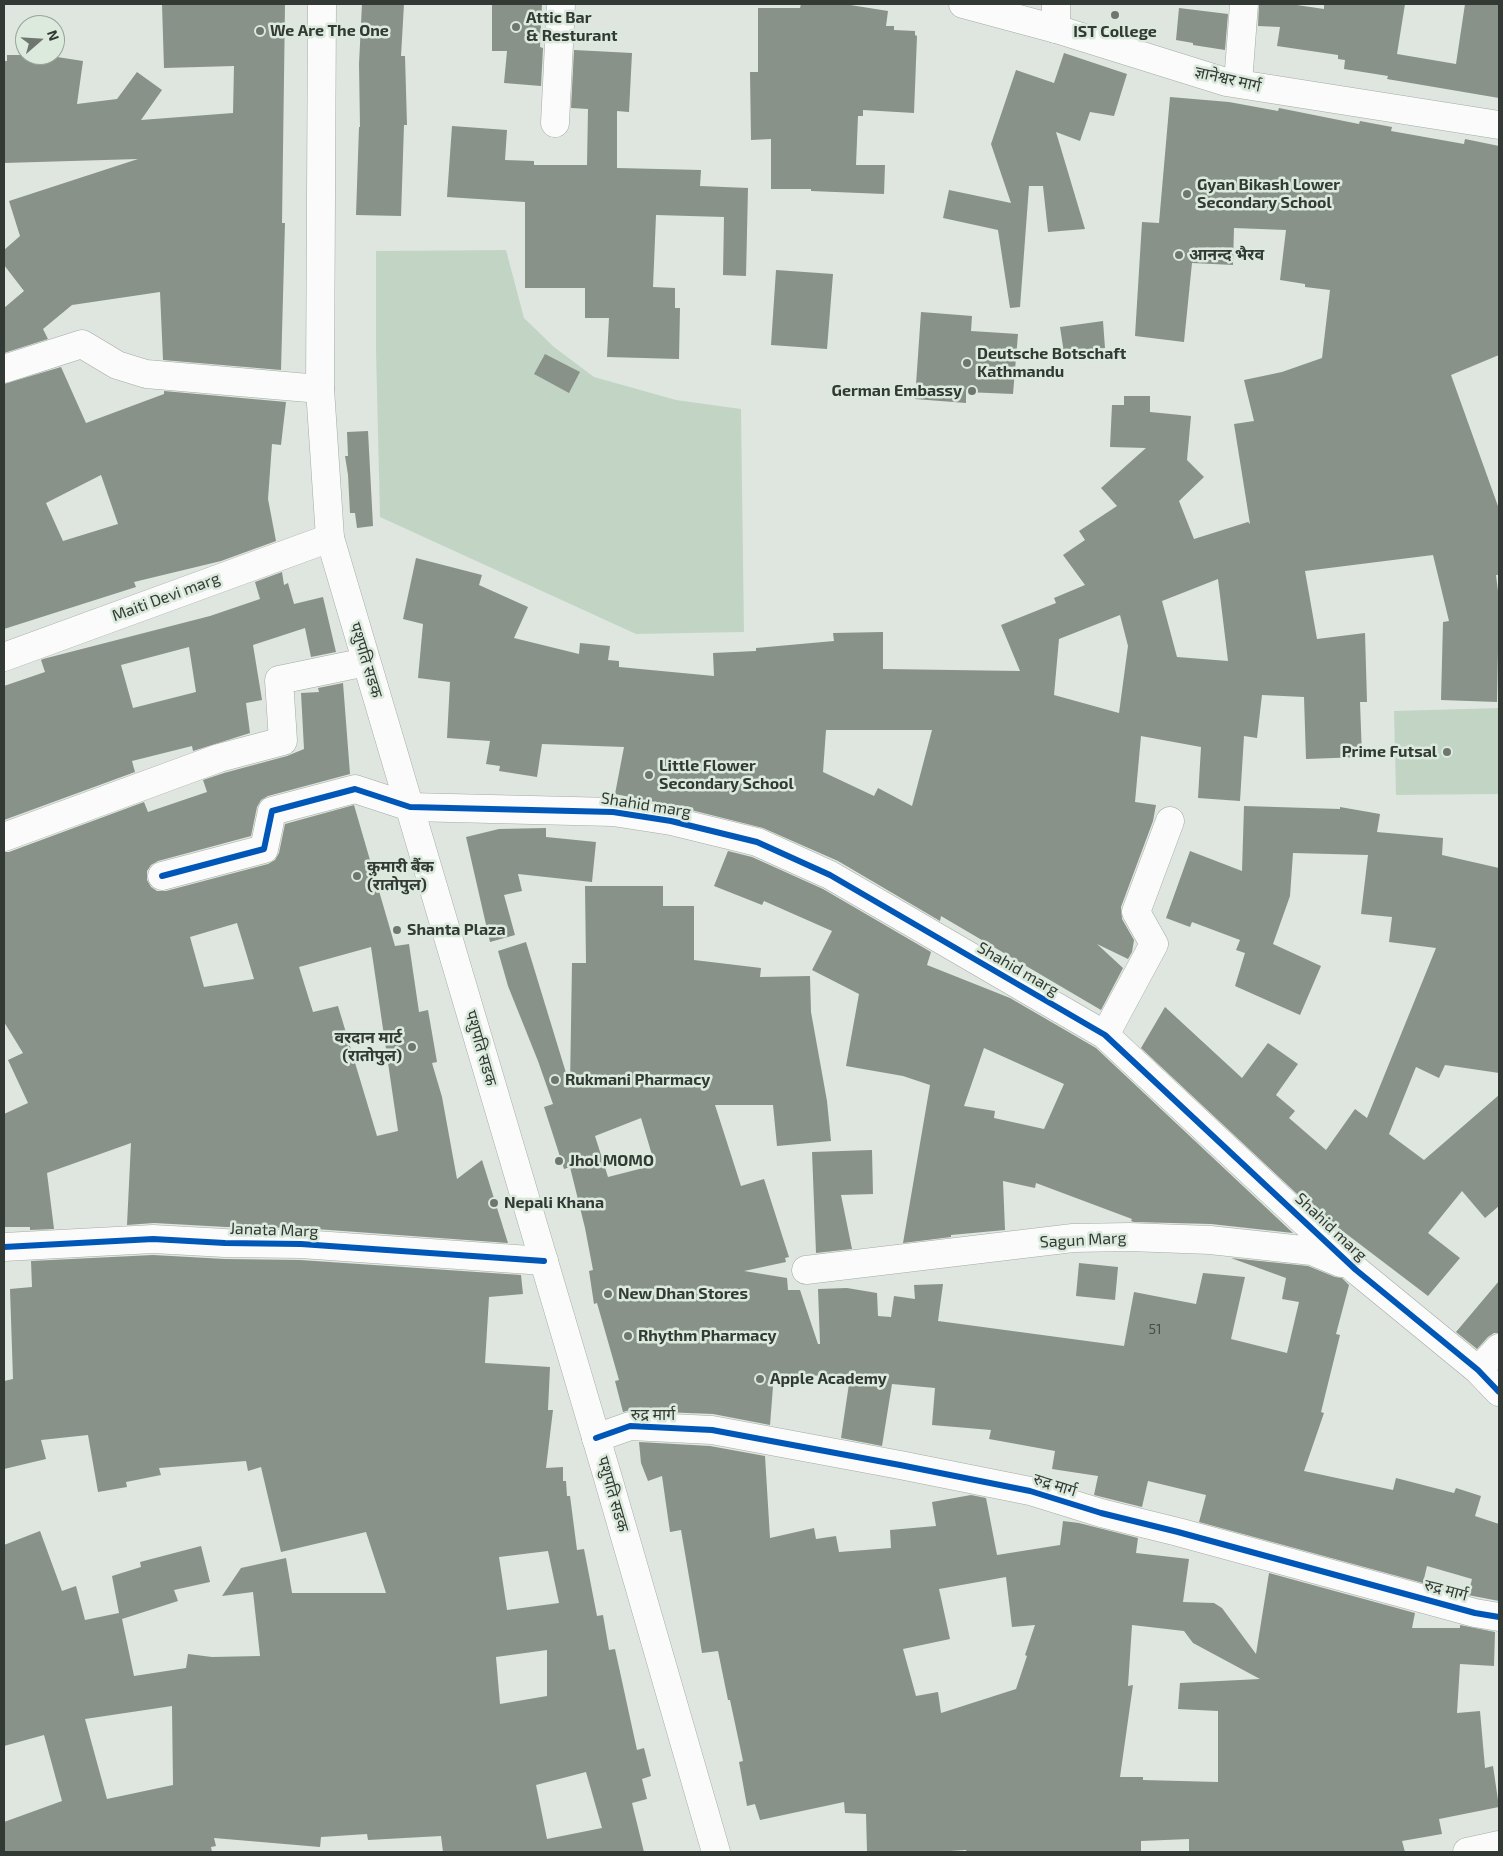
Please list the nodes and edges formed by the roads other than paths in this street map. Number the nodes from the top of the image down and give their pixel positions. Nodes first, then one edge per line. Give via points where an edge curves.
1 (322, 4) edge
2 (561, 4) edge
3 (963, 4) edge
4 (1244, 4) edge
5 (1056, 16) edge
6 (1238, 83) junction
7 (555, 123) dead end
8 (1499, 125) edge
9 (4, 369) edge
10 (320, 389) junction
11 (330, 538) junction
12 (4, 657) edge
13 (366, 662) junction
14 (410, 807) junction
15 (1170, 821) dead end
16 (4, 837) edge
17 (162, 876) dead end
18 (1105, 1035) junction
19 (4, 1247) edge
20 (544, 1261) junction
21 (806, 1270) dead end
22 (1356, 1270) junction
23 (1499, 1348) edge
24 (1478, 1370) junction
25 (1499, 1392) edge
26 (596, 1438) junction
27 (1499, 1617) edge
28 (708, 1845) edge
29 (1499, 1845) edge
30 (730, 1852) edge
31 (1467, 1852) edge

1 - 10 street, पशुपति सडक
2 - 7 street
3 - 5 street, ज्ञानेश्वर मार्ग
4 - 6 street
5 - 6 street, ज्ञानेश्वर मार्ग via 1226,82
6 - 8 street, ज्ञानेश्वर मार्ग
9 - 10 street via 82,344 117,365 146,374
10 - 11 street, पशुपति सडक
11 - 12 street, Maiti Devi marg
11 - 13 street, पशुपति सडक
13 - 14 street, पशुपति सडक
13 - 16 street via 279,680 283,741 219,758
14 - 17 street, Shahid marg via 356,789 272,811 264,849
14 - 18 street, Shahid marg via 613,812 671,820 757,842 830,875
14 - 20 street, पशुपति सडक
15 - 18 street via 1136,912 1154,944
18 - 22 street, Shahid marg
19 - 20 street, Janata Marg via 153,1239 302,1244
20 - 26 street, पशुपति सडक
21 - 22 street, Sagun Marg via 1073,1238 1129,1237 1210,1240 1312,1250
22 - 24 street, Shahid marg
23 - 24 street
24 - 25 street, Shahid marg
26 - 27 street, रुद्र मार्ग via 630,1426 712,1430 900,1465 1030,1491 1101,1513
26 - 28 street, पशुपति सडक
28 - 30 street
29 - 31 street

